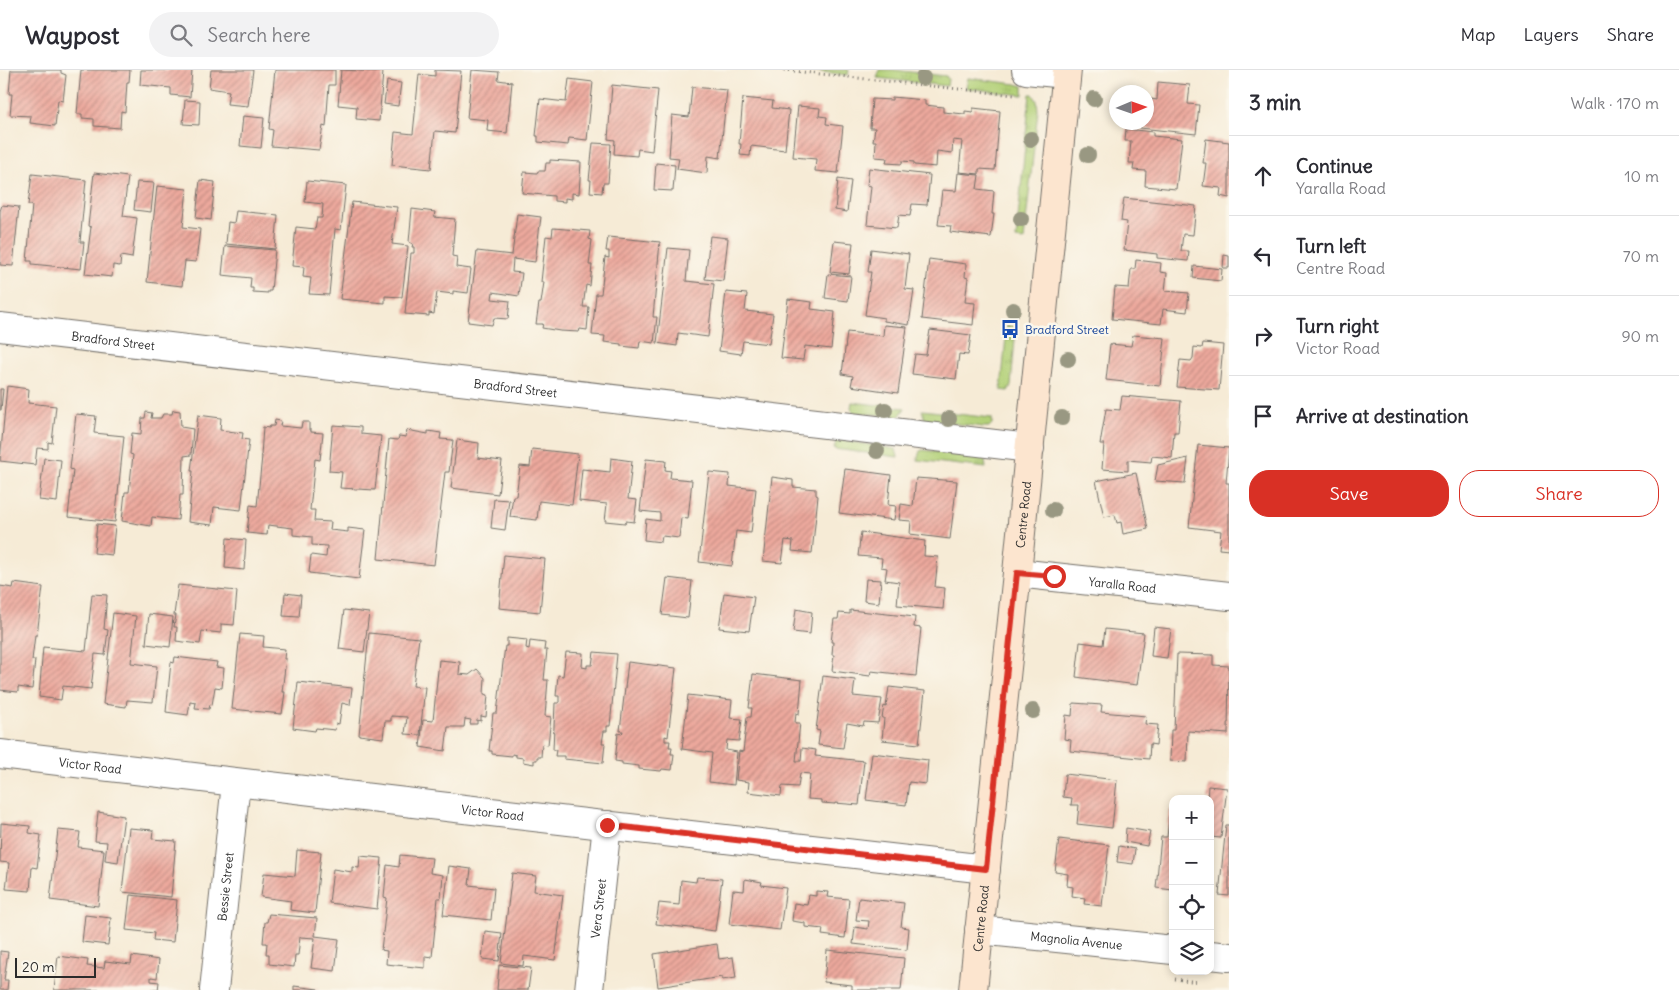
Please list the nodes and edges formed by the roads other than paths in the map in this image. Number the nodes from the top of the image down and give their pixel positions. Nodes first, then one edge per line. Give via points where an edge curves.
1 (1026, 70) edge
2 (1030, 70) edge
3 (1066, 72) edge
4 (0, 327) edge
5 (1030, 448) junction
6 (1017, 573) junction
7 (1229, 596) edge
8 (0, 754) edge
9 (236, 783) junction
10 (607, 825) junction
11 (986, 869) junction
12 (980, 930) junction
13 (1169, 950) edge
14 (1214, 955) edge
15 (1229, 957) edge
16 (214, 990) edge
17 (589, 990) edge
18 (973, 990) edge

1 - 2 street
2 - 3 street
3 - 5 main road, Centre Road
4 - 5 street, Bradford Street
5 - 6 main road, Centre Road
6 - 7 street, Yaralla Road
6 - 11 main road, Centre Road
8 - 9 street, Victor Road
9 - 10 street, Victor Road
9 - 16 street, Bessie Street
10 - 11 street, Victor Road
10 - 17 street, Vera Street
11 - 12 main road, Centre Road
12 - 13 street, Magnolia Avenue
12 - 18 main road, Centre Road
14 - 15 street

